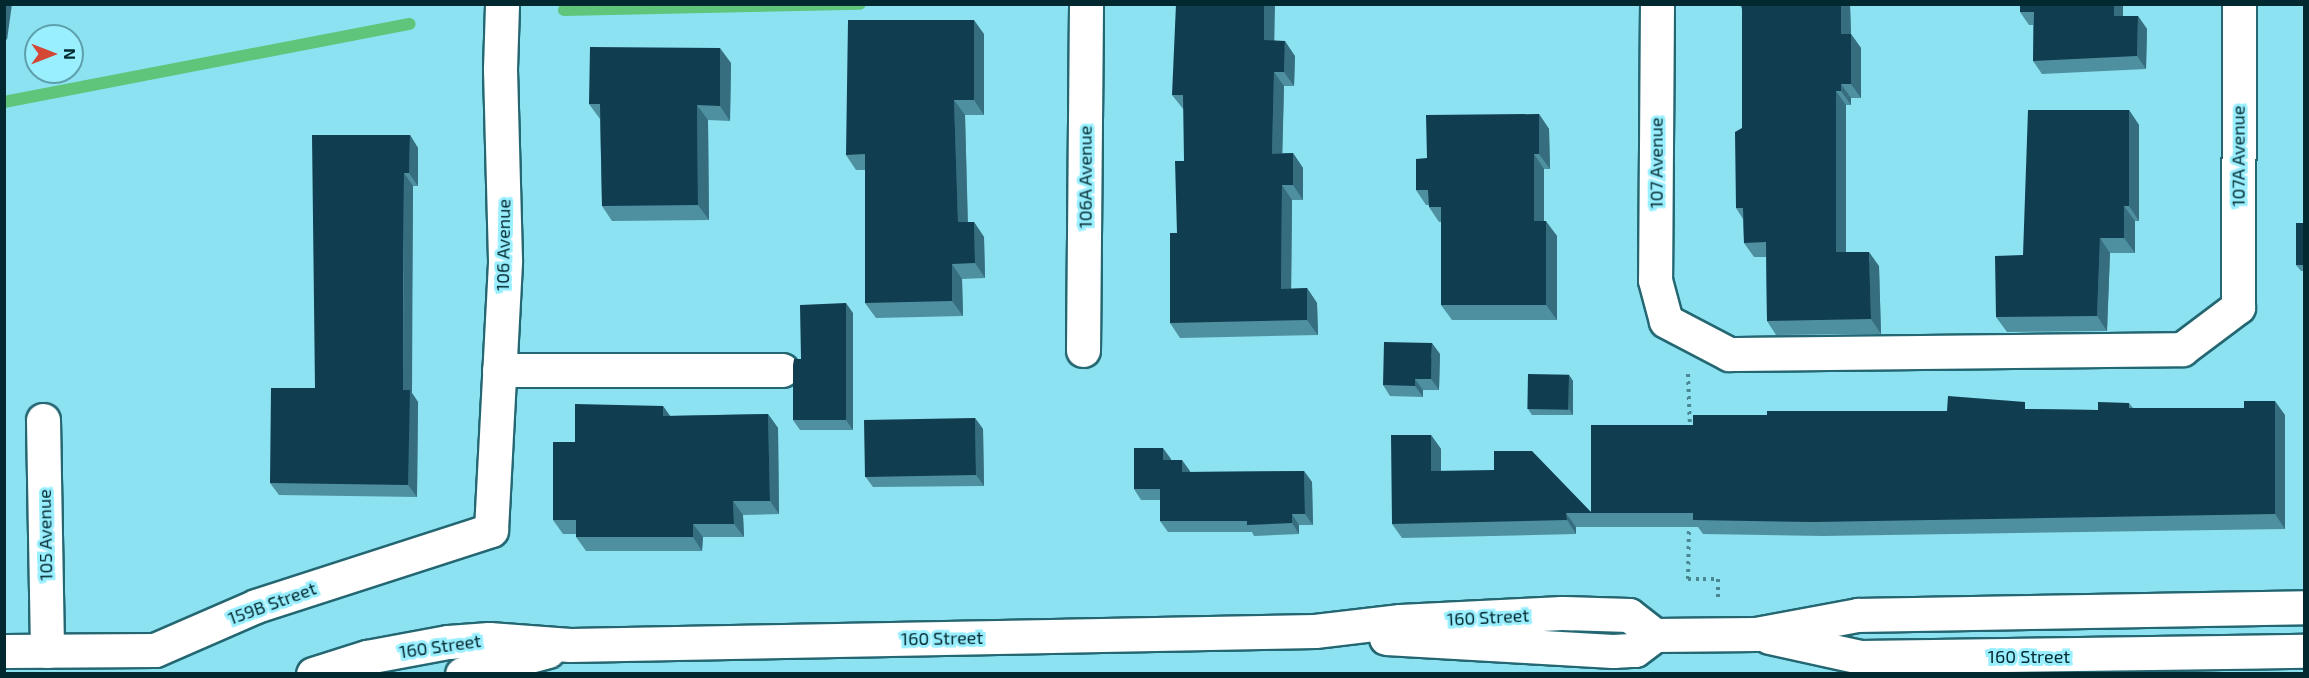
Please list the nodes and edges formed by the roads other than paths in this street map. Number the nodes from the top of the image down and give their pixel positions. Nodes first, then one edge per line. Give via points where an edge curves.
1 (502, 4) edge
2 (1086, 4) edge
3 (1657, 4) edge
4 (2239, 4) edge
5 (2238, 307) joint
6 (1083, 350) dead end
7 (499, 370) junction
8 (782, 370) dead end
9 (43, 420) dead end
10 (494, 485) joint
11 (2304, 607) edge
12 (2304, 630) edge
13 (1756, 634) junction
14 (570, 645) junction
15 (4, 651) edge
16 (48, 651) junction
17 (2304, 651) edge
18 (2057, 656) junction
19 (313, 674) edge
20 (462, 674) edge

1 - 7 street, 106 Avenue via 505,260
2 - 6 street, 106A Avenue
3 - 5 street, 107 Avenue via 1654,280 1666,321 1729,354 2182,349
4 - 5 street, 107A Avenue
7 - 8 street
7 - 10 street, 106 Avenue
9 - 16 street, 105 Avenue
10 - 16 street, 159B Street via 491,530 256,606 155,650
11 - 13 street, 160 Street via 1858,615
12 - 18 street via 2131,633
13 - 14 street, 160 Street via 1654,635 1629,615 1562,613 1400,621 1315,631
13 - 18 street, 160 Street via 1860,657
14 - 19 street, 160 Street via 510,639 448,642 367,657
14 - 20 street, 160 Street
15 - 16 street, 159B Street
17 - 18 street, 160 Street

